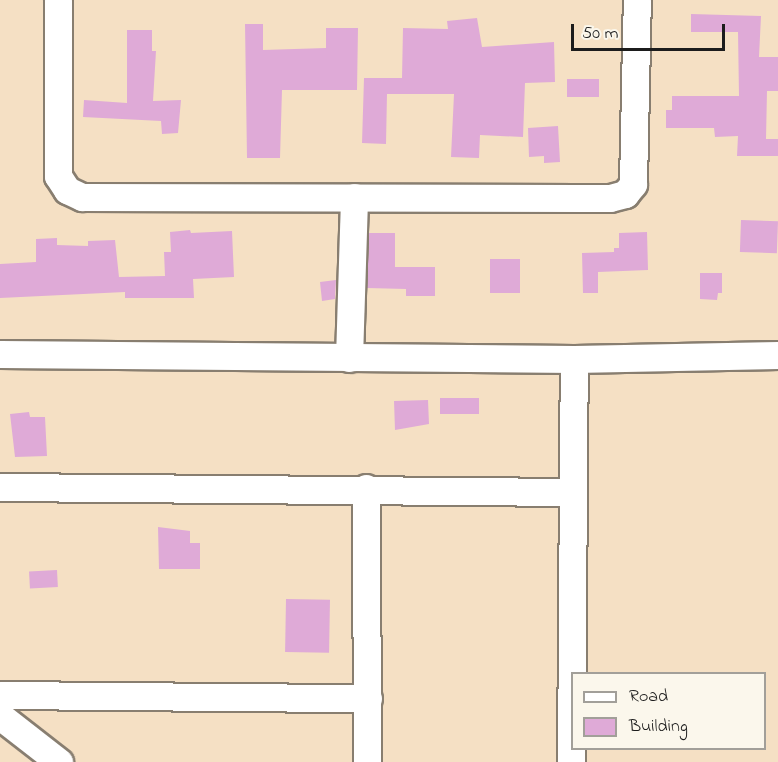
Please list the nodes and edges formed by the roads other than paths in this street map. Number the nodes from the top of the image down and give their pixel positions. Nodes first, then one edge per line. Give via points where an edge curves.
1 (58, 0) edge
2 (637, 0) edge
3 (354, 197) junction
4 (0, 354) edge
5 (778, 355) edge
6 (349, 357) junction
7 (574, 359) junction
8 (0, 487) edge
9 (366, 488) junction
10 (573, 492) junction
11 (572, 672) edge
12 (0, 695) edge
13 (368, 698) junction
14 (0, 716) edge
15 (59, 762) edge
16 (367, 762) edge

1 - 3 street via 58,176 67,190 82,197
2 - 3 street via 633,184 625,194 610,198
3 - 6 street
4 - 6 street
5 - 7 street
6 - 7 street
7 - 10 street
8 - 9 street
9 - 10 street
9 - 13 street
10 - 11 street
12 - 13 street
13 - 16 street
14 - 15 street

